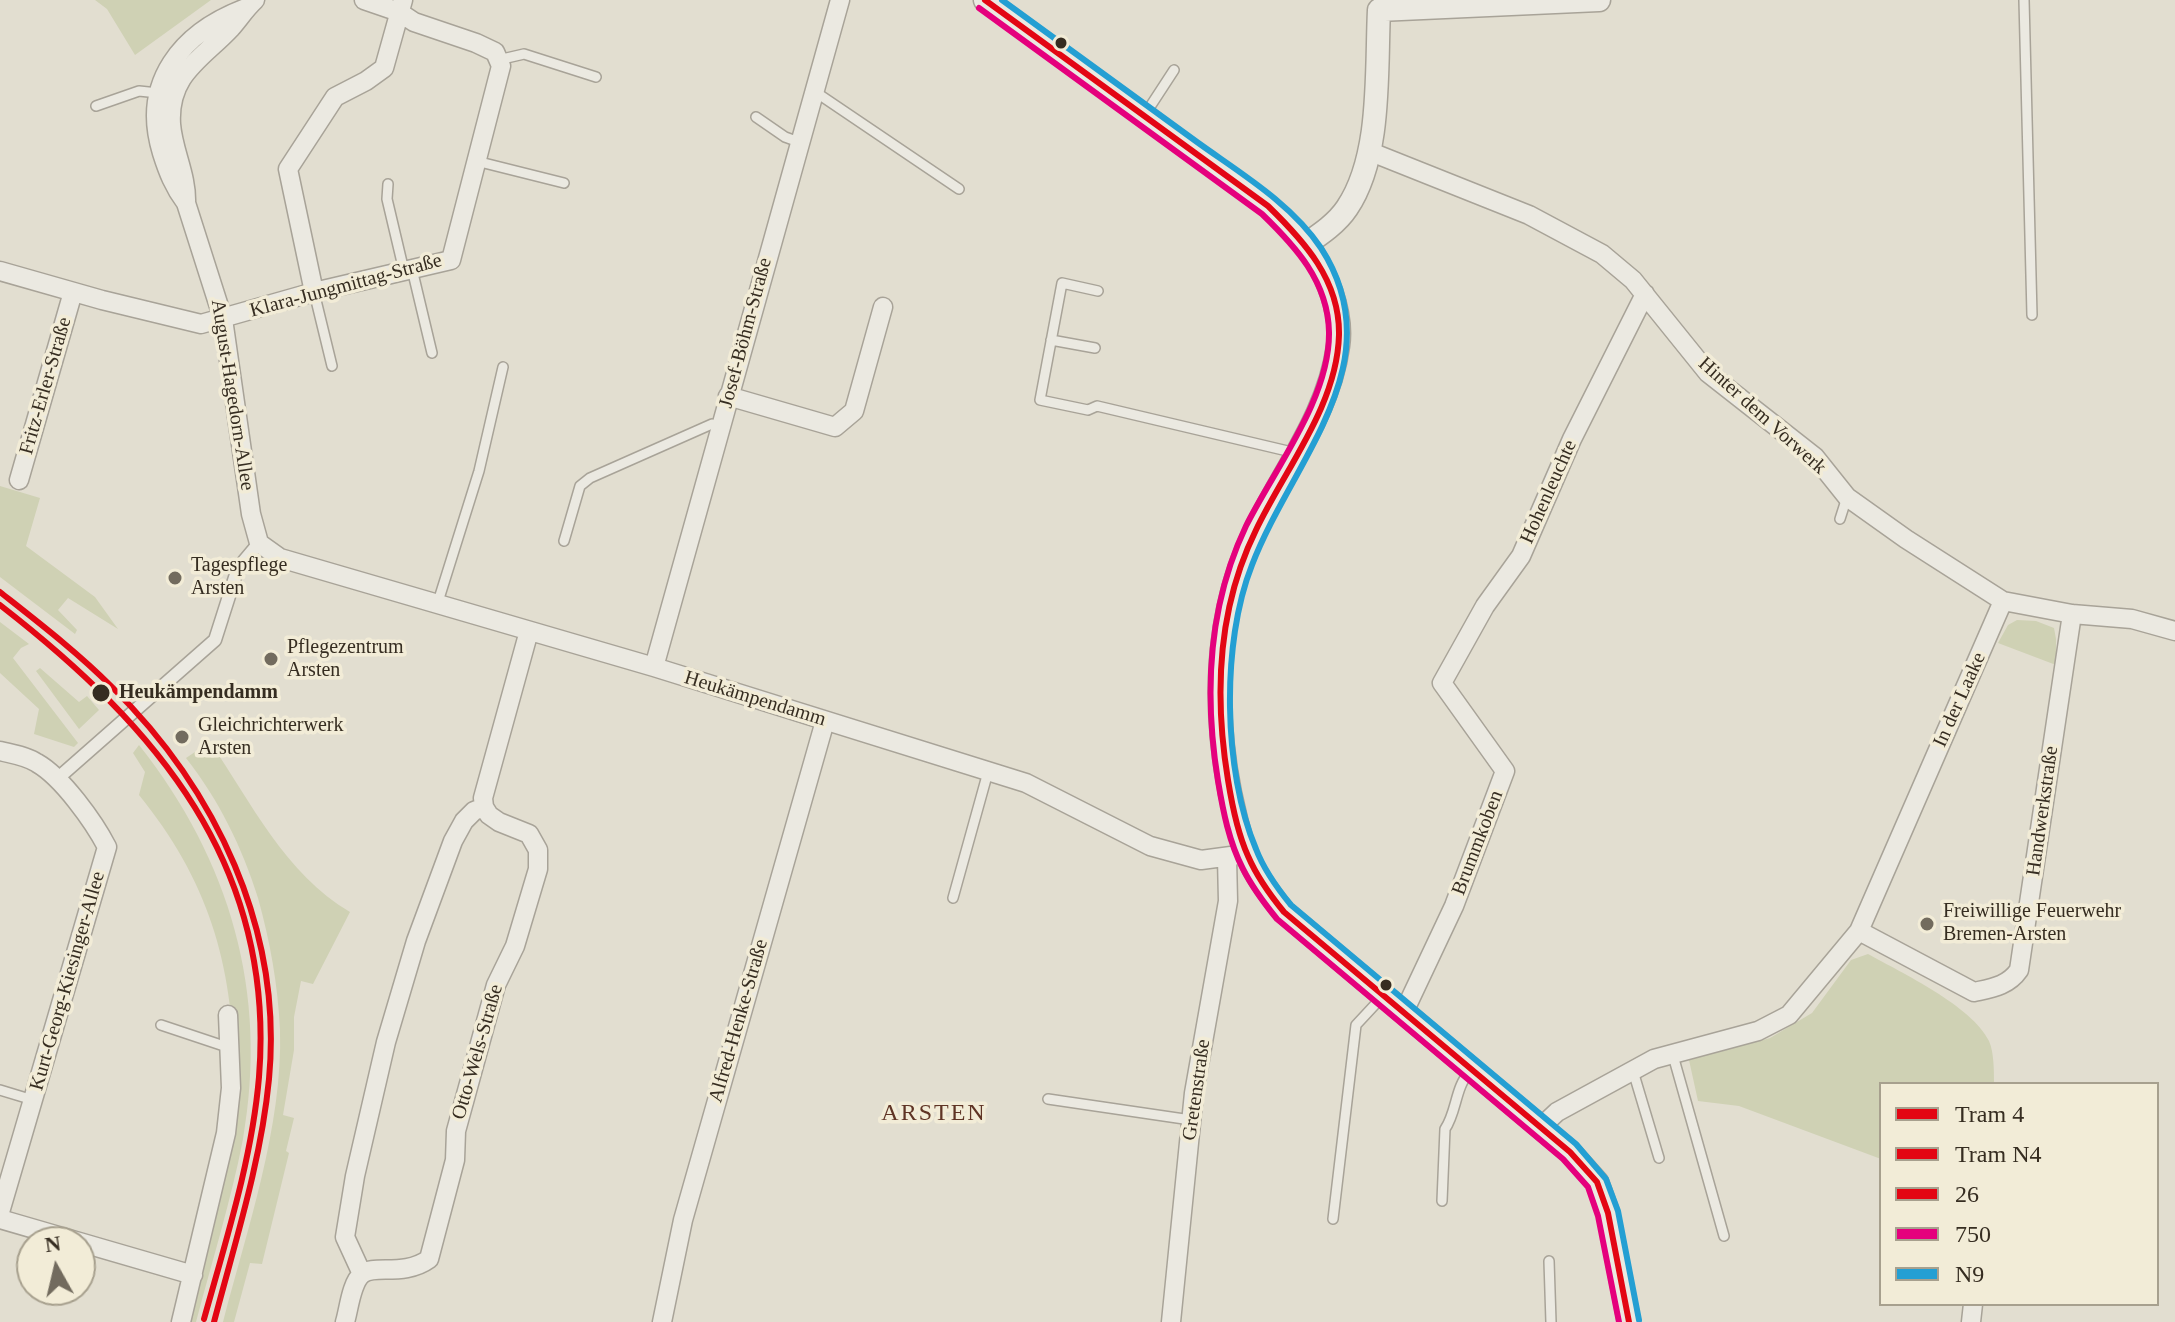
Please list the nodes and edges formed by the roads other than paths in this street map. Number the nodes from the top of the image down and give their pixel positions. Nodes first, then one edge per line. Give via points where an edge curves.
1 (364, 0) edge
2 (840, 0) edge
3 (985, 0) edge
4 (1599, 0) edge
5 (2024, 0) edge
6 (251, 4) edge
7 (1379, 5) edge
8 (401, 6) edge
9 (498, 60) junction
10 (1174, 70) dead end
11 (596, 77) dead end
12 (814, 91) junction
13 (158, 93) junction
14 (96, 106) dead end
15 (1144, 116) junction
16 (756, 117) dead end
17 (799, 142) junction
18 (1371, 152) junction
19 (476, 161) junction
20 (564, 183) dead end
21 (388, 184) dead end
22 (959, 189) dead end
23 (186, 203) junction
24 (1306, 244) junction
25 (408, 270) junction
26 (0, 271) edge
27 (1098, 291) dead end
28 (73, 292) junction
29 (314, 292) junction
30 (1645, 294) junction
31 (883, 307) dead end
32 (2032, 315) dead end
33 (223, 319) junction
34 (1051, 340) junction
35 (1095, 348) dead end
36 (432, 353) dead end
37 (332, 366) dead end
38 (503, 367) dead end
39 (728, 396) junction
40 (720, 427) junction
41 (1296, 453) junction
42 (19, 480) dead end
43 (1847, 497) junction
44 (1840, 519) dead end
45 (564, 541) dead end
46 (259, 543) junction
47 (2003, 601) junction
48 (437, 605) junction
49 (2072, 614) junction
50 (529, 631) junction
51 (2175, 631) edge
52 (654, 667) junction
53 (1442, 683) joint
54 (825, 721) junction
55 (0, 751) edge
56 (988, 772) junction
57 (57, 779) junction
58 (484, 807) junction
59 (1236, 856) junction
60 (953, 898) dead end
61 (1859, 931) junction
62 (1383, 996) junction
63 (1404, 1012) junction
64 (228, 1015) dead end
65 (161, 1025) dead end
66 (230, 1044) junction
67 (1672, 1052) junction
68 (1473, 1070) junction
69 (1633, 1071) junction
70 (0, 1090) edge
71 (1048, 1099) dead end
72 (33, 1100) junction
73 (1191, 1120) junction
74 (1541, 1127) junction
75 (1659, 1158) dead end
76 (1442, 1201) dead end
77 (0, 1212) edge
78 (0, 1219) edge
79 (1333, 1219) dead end
80 (1724, 1236) dead end
81 (1549, 1261) dead end
82 (362, 1274) junction
83 (193, 1275) junction
84 (181, 1322) edge
85 (345, 1322) edge
86 (662, 1322) edge
87 (1171, 1322) edge
88 (1551, 1322) edge
89 (1629, 1322) edge

1 - 8 street
2 - 12 street, Josef-Böhm-Straße
3 - 15 street
4 - 7 street
5 - 32 lane
6 - 13 street, August-Hagedorn-Allee via 221,17 182,48
6 - 23 street, August-Hagedorn-Allee via 195,58 173,97 171,125
7 - 18 street
8 - 9 street via 414,22 476,43 495,52
8 - 29 street via 384,68 335,97 288,169
9 - 11 lane via 524,54
9 - 19 street, Klara-Jungmittag-Straße via 501,66
10 - 15 lane
12 - 17 street, Josef-Böhm-Straße
12 - 22 lane
13 - 14 lane via 139,91
13 - 23 street, August-Hagedorn-Allee via 155,130 175,189
15 - 24 street via 1268,206
16 - 17 lane
17 - 39 street, Josef-Böhm-Straße
18 - 24 street via 1346,209
18 - 30 street, Hinter dem Vorwerk via 1529,215 1602,254
19 - 20 lane
19 - 25 street, Klara-Jungmittag-Straße via 451,260
21 - 25 lane via 387,199
23 - 33 street, August-Hagedorn-Allee
24 - 41 street via 1332,292 1338,345 1324,396
25 - 29 street, Klara-Jungmittag-Straße
25 - 36 lane
26 - 28 street, Fritz-Erler-Straße
27 - 34 lane via 1062,283
28 - 33 street, Fritz-Erler-Straße via 186,322
28 - 42 street, Fritz-Erler-Straße
29 - 33 street, Klara-Jungmittag-Straße
29 - 37 lane
30 - 43 street, Hinter dem Vorwerk via 1708,373 1815,457
30 - 53 street, Hohenleuchte via 1521,556 1485,606
31 - 39 street via 854,411 835,427
33 - 46 street, August-Hagedorn-Allee
34 - 35 lane
34 - 41 lane via 1040,400 1088,410 1097,406
38 - 48 lane via 479,471
39 - 40 street, Josef-Böhm-Straße
40 - 45 lane via 712,424 590,478 580,486
40 - 52 street, Josef-Böhm-Straße
41 - 59 street via 1239,571 1219,672
43 - 44 lane
43 - 47 street, Hinter dem Vorwerk
46 - 48 street, Heukämpendamm via 280,558
46 - 57 street via 238,568 215,640
47 - 49 street, Hinter dem Vorwerk
47 - 61 street, In der Laake
48 - 50 street, Heukämpendamm
49 - 51 street, Hinter dem Vorwerk via 2132,619
49 - 61 street, Handwerkstraße via 2019,970 2013,979 1974,992
50 - 52 street, Heukämpendamm
50 - 58 street
52 - 54 street, Heukämpendamm
53 - 63 street, Brummkoben via 1505,771 1454,906
54 - 56 street, Heukämpendamm
54 - 86 street, Alfred-Henke-Straße via 683,1220
55 - 57 street, Kurt-Georg-Kiesinger-Allee via 36,762
56 - 59 street, Heukämpendamm via 1026,783 1150,846 1201,860
56 - 60 lane
57 - 72 street, Kurt-Georg-Kiesinger-Allee via 107,847
58 - 82 street via 464,821 453,841 386,1042 345,1237
58 - 82 street, Otto-Wels-Straße via 499,822 529,834 538,850 538,869 515,946 496,985 456,1131 455,1160 429,1259 416,1268
59 - 62 street via 1284,912
59 - 73 street, Gretenstraße
61 - 67 street, In der Laake via 1789,1015 1758,1031
62 - 63 street
62 - 79 lane via 1356,1025
63 - 68 street
64 - 66 street
65 - 66 lane
66 - 83 street via 226,1133
67 - 69 street, In der Laake
67 - 80 lane
68 - 74 street
68 - 76 lane via 1463,1079 1445,1129
69 - 74 street, In der Laake via 1557,1112
69 - 75 lane
70 - 72 lane
71 - 73 lane
72 - 77 street, Kurt-Georg-Kiesinger-Allee
73 - 87 street, Gretenstraße
74 - 89 street via 1597,1182
78 - 83 street
81 - 88 lane
82 - 85 street
83 - 84 street

